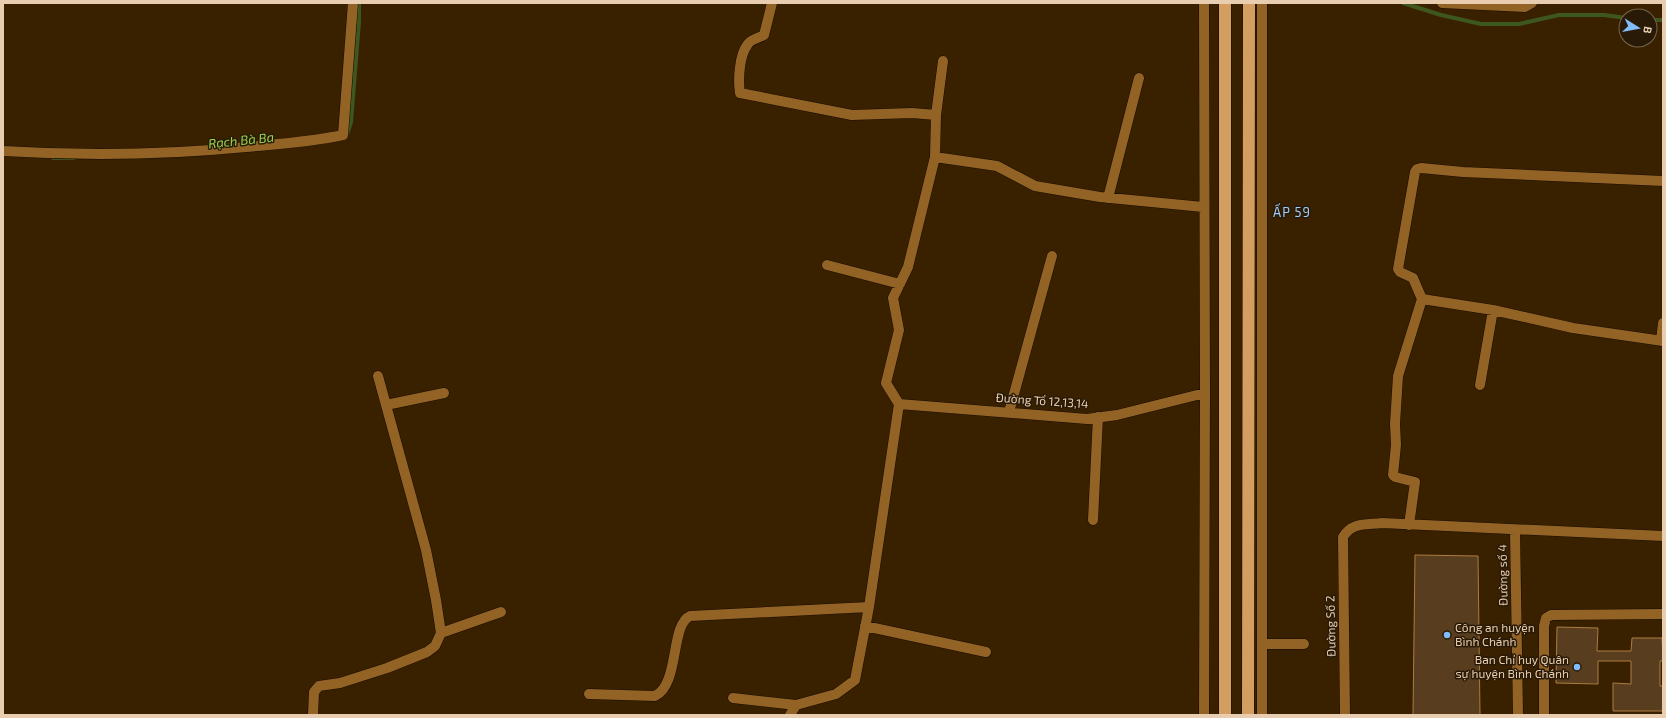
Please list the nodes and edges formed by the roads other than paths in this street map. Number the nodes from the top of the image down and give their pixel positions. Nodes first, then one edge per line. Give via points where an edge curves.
1 (353, 3) edge
2 (772, 3) edge
3 (1204, 3) edge
4 (1224, 3) edge
5 (1249, 3) edge
6 (1262, 3) edge
7 (1442, 3) edge
8 (1532, 3) edge
9 (943, 61) dead end
10 (1139, 78) dead end
11 (936, 115) junction
12 (3, 151) edge
13 (935, 157) junction
14 (1663, 181) edge
15 (1108, 198) junction
16 (1204, 207) junction
17 (1052, 256) dead end
18 (827, 265) dead end
19 (900, 284) junction
20 (1422, 299) junction
21 (1493, 310) junction
22 (1663, 323) edge
23 (1662, 341) edge
24 (378, 376) dead end
25 (1480, 385) dead end
26 (444, 392) dead end
27 (1205, 393) junction
28 (899, 404) junction
29 (386, 405) junction
30 (1009, 412) junction
31 (1098, 417) junction
32 (1093, 520) dead end
33 (1409, 525) junction
34 (1515, 531) junction
35 (1663, 536) edge
36 (869, 607) junction
37 (501, 612) dead end
38 (1663, 614) edge
39 (865, 626) junction
40 (441, 633) junction
41 (1262, 644) junction
42 (1304, 644) dead end
43 (986, 652) dead end
44 (589, 694) dead end
45 (733, 698) dead end
46 (796, 705) junction
47 (314, 715) edge
48 (790, 715) edge
49 (1204, 715) edge
50 (1225, 715) edge
51 (1248, 715) edge
52 (1262, 715) edge
53 (1345, 715) edge
54 (1518, 715) edge
55 (1544, 715) edge

1 - 12 street via 343,135 318,141 193,152 66,155
2 - 11 street via 764,35 747,44 741,63 740,93 852,114
3 - 16 street
4 - 50 highway
5 - 51 highway
6 - 41 street
7 - 8 street via 1525,7
9 - 11 street
10 - 15 street
11 - 13 street
13 - 15 street via 997,166 1035,186
13 - 19 street via 908,267
14 - 20 street via 1417,169 1398,269 1413,278
15 - 16 street
16 - 27 street
17 - 30 street
18 - 19 street
19 - 28 street via 893,298 899,330 886,383
20 - 21 street
20 - 33 street via 1398,376 1395,424 1393,475 1414,482
21 - 23 street via 1572,328
21 - 25 street
22 - 23 street
24 - 29 street
26 - 29 street
27 - 31 street, Đường Tổ 12,13,14 via 1117,415
27 - 49 street
28 - 30 street, Đường Tổ 12,13,14
28 - 36 street
29 - 40 street via 429,565
30 - 31 street, Đường Tổ 12,13,14 via 1087,419
31 - 32 street
33 - 34 street
33 - 53 street, Đường Số 2 via 1382,523 1356,526 1348,529 1343,537
34 - 35 street
34 - 54 street, Đường số 4
36 - 39 street
36 - 44 street via 690,616 681,628 667,682 659,694
37 - 40 street
38 - 55 street via 1551,615 1546,618
39 - 43 street
39 - 46 street via 855,680 836,694
40 - 47 street via 436,646 427,652 387,668 317,688 314,696
41 - 42 street
41 - 52 street
45 - 46 street
46 - 48 street

